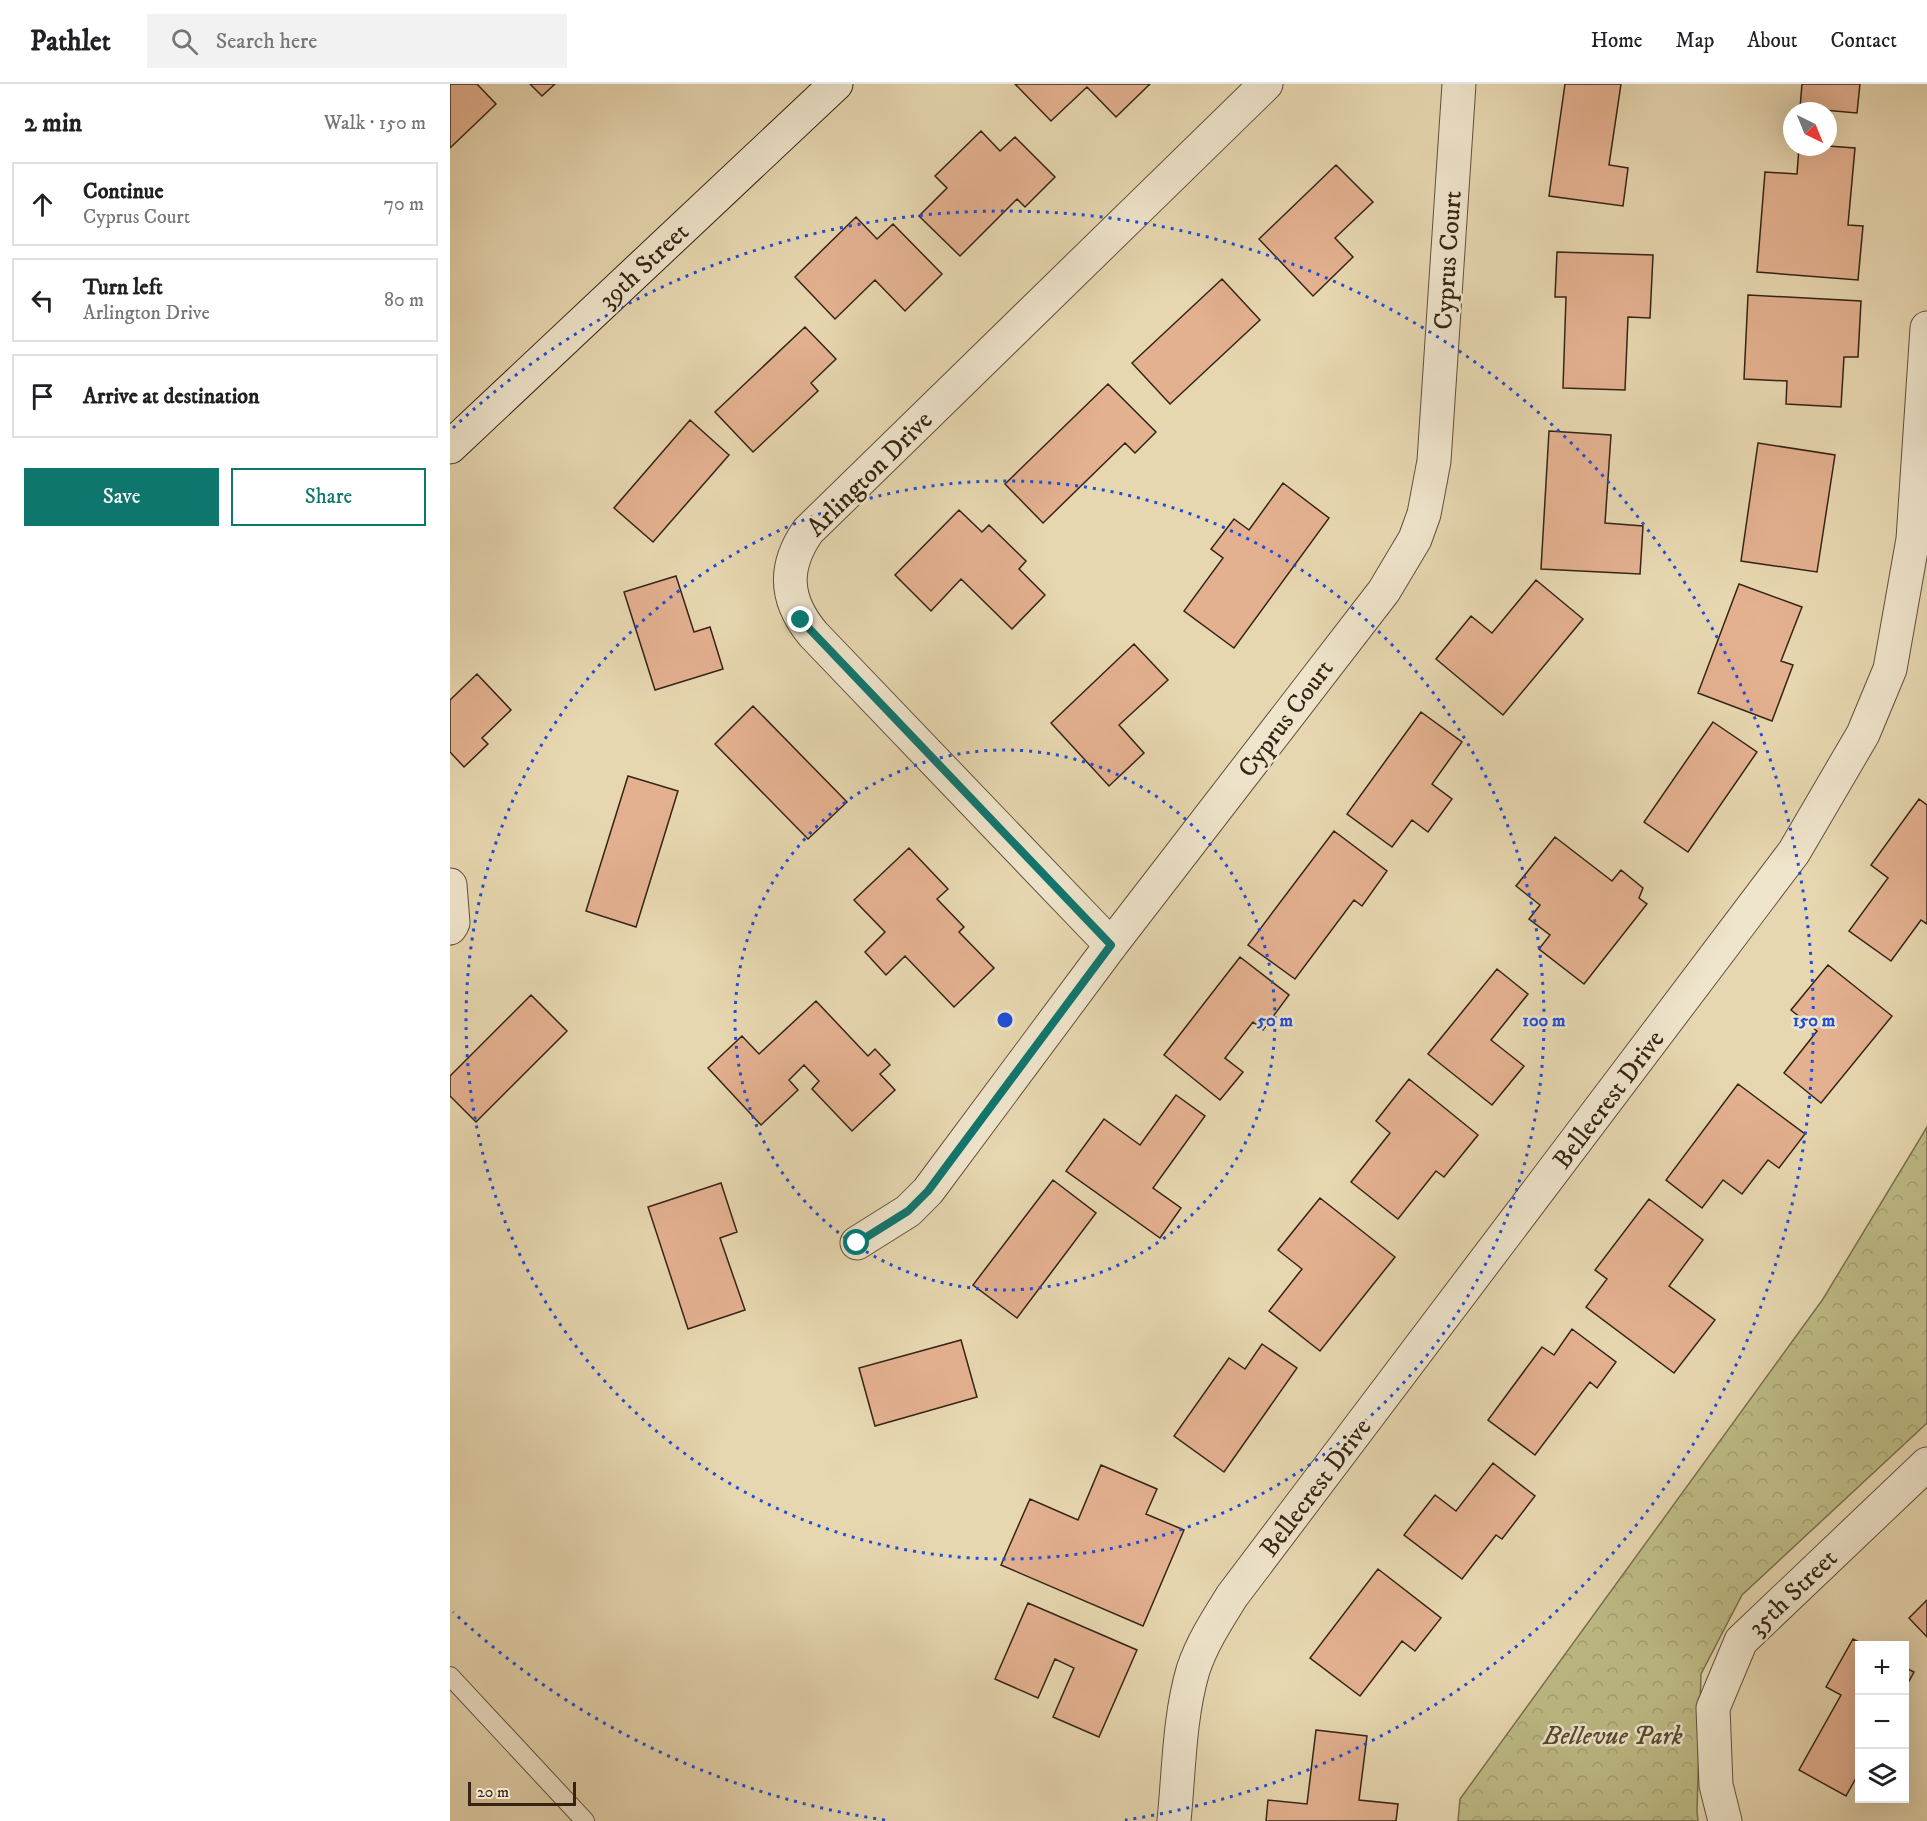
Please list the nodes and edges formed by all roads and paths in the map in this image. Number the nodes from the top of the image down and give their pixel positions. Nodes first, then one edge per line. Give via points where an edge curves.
1 (836, 84) edge
2 (1459, 84) edge
3 (1260, 86) edge
4 (1927, 328) edge
5 (450, 447) edge
6 (450, 885) edge
7 (450, 928) edge
8 (1111, 945) junction
9 (857, 1243) dead end
10 (1927, 1464) edge
11 (450, 1676) edge
12 (585, 1821) edge
13 (1174, 1821) edge
14 (1725, 1821) edge

1 - 5 street, 39th Street
2 - 8 street, Cyprus Court via 1434,461 1415,539 1384,591
3 - 8 street, Arlington Drive via 808,531 791,565 791,591 801,620
4 - 13 street, Bellecrest Drive via 1913,539 1890,669 1863,734 1794,852 1209,1632 1185,1703
6 - 7 street
8 - 9 street, Cyprus Court via 928,1191 908,1211
10 - 14 street, 35th Street via 1741,1641 1713,1708 1716,1785
11 - 12 lane

